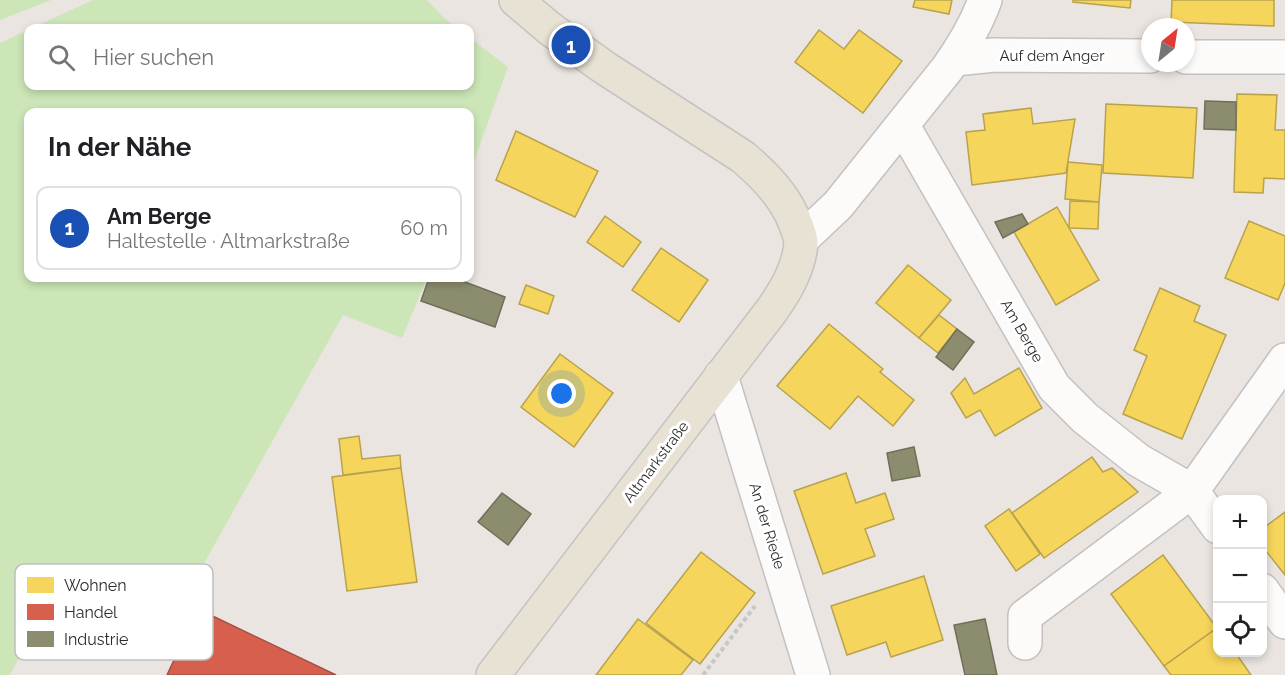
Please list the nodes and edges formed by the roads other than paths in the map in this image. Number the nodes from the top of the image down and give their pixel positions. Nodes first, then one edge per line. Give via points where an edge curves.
1 (516, 0) edge
2 (984, 0) edge
3 (1141, 57) edge
4 (1195, 57) edge
5 (1285, 57) edge
6 (955, 58) junction
7 (903, 126) junction
8 (801, 240) junction
9 (1285, 360) edge
10 (721, 376) junction
11 (1192, 491) junction
12 (1213, 520) edge
13 (1267, 596) edge
14 (1285, 622) edge
15 (1025, 643) dead end
16 (493, 675) edge
17 (813, 675) edge

1 - 8 main road via 596,63 743,157 784,201
2 - 6 street via 979,17
3 - 6 street, Auf dem Anger
4 - 5 street
6 - 7 street
7 - 8 street via 838,205
7 - 11 street, Am Berge via 1054,387 1084,418 1138,460
8 - 10 main road, Altmarkstraße via 793,275 784,292
9 - 11 street
10 - 16 main road, Altmarkstraße
10 - 17 street, An der Riede
11 - 12 street, Am Berge
11 - 15 street via 1025,616
13 - 14 street

